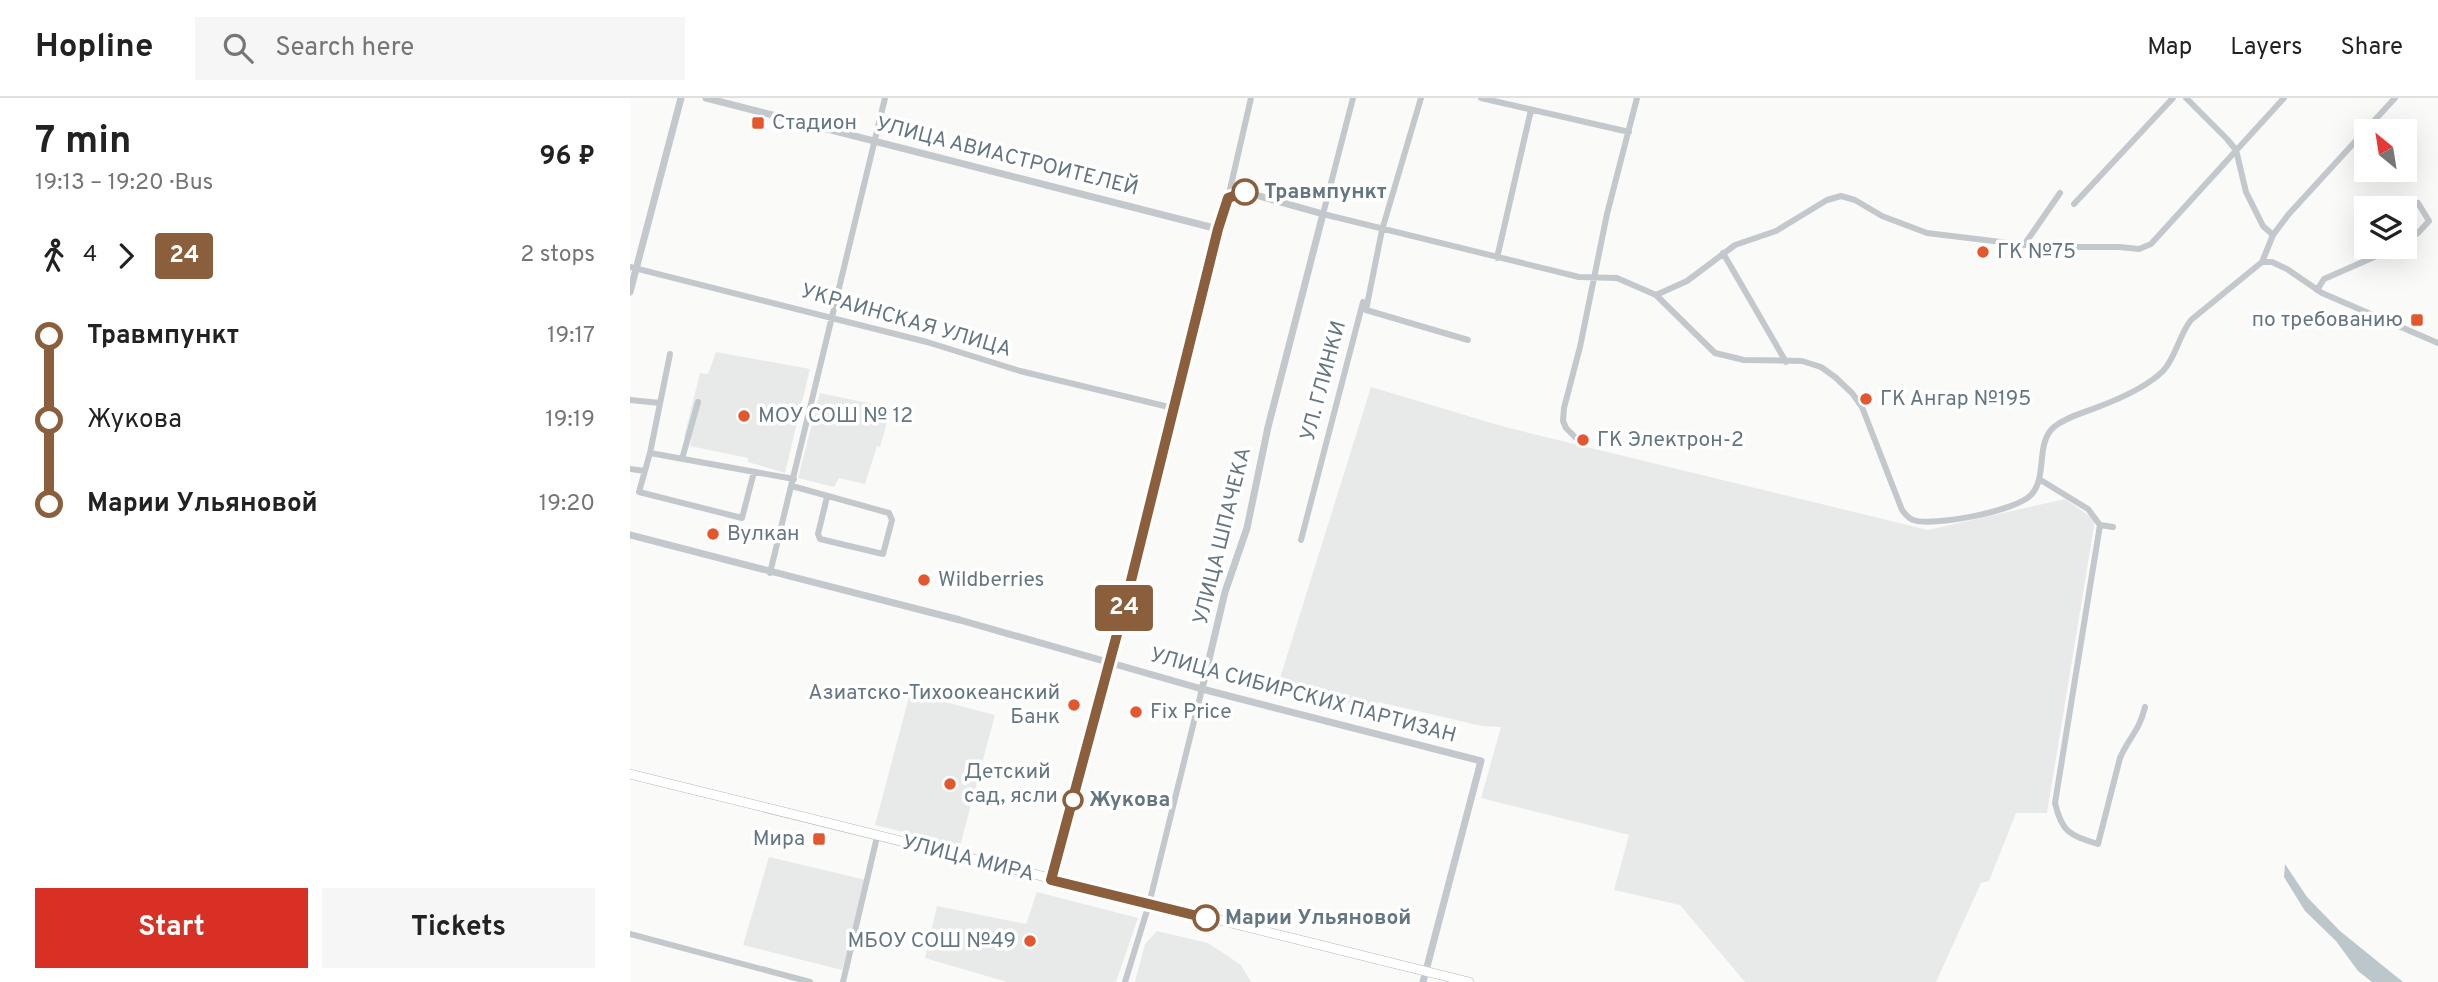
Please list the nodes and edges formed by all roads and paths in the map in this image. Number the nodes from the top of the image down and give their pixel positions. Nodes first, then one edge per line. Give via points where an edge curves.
1 (681, 98) edge
2 (706, 98) edge
3 (885, 98) edge
4 (1251, 98) edge
5 (1353, 98) edge
6 (1421, 98) edge
7 (1481, 98) edge
8 (1637, 98) edge
9 (2173, 98) edge
10 (2186, 98) edge
11 (2284, 98) edge
12 (2395, 98) edge
13 (1531, 110) junction
14 (1629, 132) junction
15 (873, 141) junction
16 (2236, 150) junction
17 (2060, 193) dead end
18 (1228, 198) junction
19 (2418, 203) dead end
20 (2074, 204) dead end
21 (1323, 214) junction
22 (1218, 229) junction
23 (1382, 230) junction
24 (2417, 234) edge
25 (2273, 235) junction
26 (2024, 245) junction
27 (1723, 253) junction
28 (1497, 258) junction
29 (2370, 259) edge
30 (2262, 262) junction
31 (633, 267) edge
32 (1594, 277) junction
33 (2317, 290) junction
34 (630, 292) edge
35 (1656, 295) junction
36 (832, 318) junction
37 (1468, 340) dead end
38 (2438, 343) edge
39 (670, 354) dead end
40 (1786, 362) junction
41 (630, 400) edge
42 (698, 402) dead end
43 (660, 403) junction
44 (1173, 408) junction
45 (1578, 440) dead end
46 (650, 453) junction
47 (682, 459) junction
48 (630, 468) edge
49 (645, 471) junction
50 (754, 472) junction
51 (2039, 479) junction
52 (793, 483) junction
53 (827, 497) junction
54 (2100, 526) junction
55 (2113, 527) dead end
56 (630, 536) edge
57 (1301, 540) dead end
58 (770, 573) junction
59 (1110, 662) junction
60 (1202, 689) junction
61 (2145, 707) dead end
62 (630, 774) edge
63 (877, 837) junction
64 (1051, 880) junction
65 (1149, 904) junction
66 (630, 934) edge
67 (1425, 977) edge
68 (810, 982) edge
69 (843, 982) edge
70 (1125, 982) edge
71 (1469, 982) edge

1 - 31 street
2 - 15 street, УЛИЦА АВИАСТРОИТЕЛЕЙ
3 - 15 street
4 - 18 street
5 - 21 street, УЛИЦА ШПАЧЕКА
6 - 23 street
7 - 13 street
8 - 14 street
9 - 20 street
10 - 16 street
11 - 16 street
12 - 25 street
13 - 14 street
13 - 28 street
14 - 32 street
15 - 22 street, УЛИЦА АВИАСТРОИТЕЛЕЙ
15 - 36 street
16 - 25 street via 2246,192 2263,226
16 - 26 street via 2151,244 2138,249
17 - 26 street
18 - 21 street via 1245,192
18 - 22 street
19 - 24 street via 2429,221
21 - 23 street
21 - 60 street, УЛИЦА ШПАЧЕКА via 1247,528 1225,592
22 - 44 street
23 - 28 street
23 - 37 street via 1366,310
23 - 57 street, УЛ. ГЛИНКИ
25 - 30 street
26 - 27 street via 1927,233 1841,196
27 - 35 street via 1687,281
27 - 40 street
28 - 32 street
29 - 33 street via 2324,279
30 - 33 street via 2287,269
30 - 51 street via 2191,320 2157,375 2051,429 2044,440
31 - 34 street
31 - 36 street, УКРАИНСКАЯ УЛИЦА
32 - 35 street via 1617,278
32 - 45 street via 1564,408 1566,428
33 - 38 street
35 - 40 street via 1715,353
36 - 44 street, УКРАИНСКАЯ УЛИЦА
36 - 52 street
39 - 43 street
40 - 51 street via 1821,367 1859,400 1893,490 1910,520 1925,523 2020,504 2032,494
41 - 43 street
42 - 47 street
43 - 46 street
44 - 59 street
46 - 47 street
46 - 49 street
47 - 50 street
48 - 49 street
49 - 50 street via 639,492 743,518
50 - 52 street
51 - 54 street via 2088,509
52 - 53 street
52 - 58 street
53 - 53 street via 890,514 883,554 820,539
54 - 55 street
54 - 61 street via 2055,803 2071,835 2098,844 2120,758 2141,724
56 - 58 street, УЛИЦА СИБИРСКИХ ПАРТИЗАН
58 - 59 street, УЛИЦА СИБИРСКИХ ПАРТИЗАН
59 - 60 street, УЛИЦА СИБИРСКИХ ПАРТИЗАН
59 - 64 street
60 - 65 street, УЛИЦА ШПАЧЕКА
60 - 67 street, УЛИЦА СИБИРСКИХ ПАРТИЗАН via 1481,761
62 - 63 main road, УЛИЦА МИРА
63 - 64 main road, УЛИЦА МИРА
63 - 69 street
64 - 65 main road, УЛИЦА МИРА
65 - 67 main road, УЛИЦА МИРА
65 - 70 street, УЛИЦА ШПАЧЕКА
66 - 68 street
67 - 71 main road, УЛИЦА МИРА

